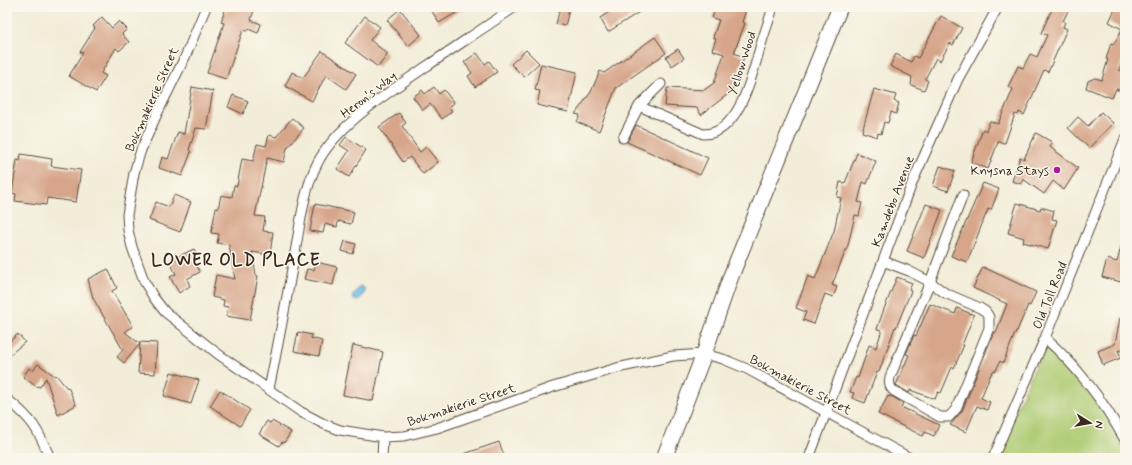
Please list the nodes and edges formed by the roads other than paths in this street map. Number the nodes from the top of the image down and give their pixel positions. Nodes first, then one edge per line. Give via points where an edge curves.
1 (206, 7) edge
2 (515, 7) edge
3 (773, 7) edge
4 (840, 7) edge
5 (998, 7) edge
6 (661, 84) dead end
7 (639, 106) junction
8 (623, 138) dead end
9 (1125, 139) edge
10 (963, 194) dead end
11 (883, 261) junction
12 (930, 282) junction
13 (1045, 338) junction
14 (704, 354) junction
15 (269, 389) junction
16 (7, 399) edge
17 (827, 412) junction
18 (383, 437) junction
19 (1125, 440) edge
20 (50, 458) edge
21 (382, 458) edge
22 (664, 458) edge
23 (809, 458) edge
24 (910, 458) edge
25 (992, 458) edge

1 - 15 street, Bokmakierie Street via 141,150 130,194 128,230 144,281 166,312 218,354
2 - 15 street, Heron's Way via 353,120 317,163 300,221 281,335
3 - 7 street, Yellow Wood via 748,91 739,108 720,130 703,134
4 - 14 highway via 731,276
5 - 11 street, Kamdebo Avenue via 958,78 912,181
6 - 7 street
7 - 8 street
9 - 13 street, Old Toll Road
10 - 12 street
11 - 12 street
11 - 17 street, Kamdebo Avenue
12 - 12 street via 945,293 980,308 989,317 989,328 956,409 949,417 940,416 894,391 889,383
13 - 19 street via 1084,379 1109,412
13 - 25 street, Old Toll Road
14 - 17 street, Bokmakierie Street via 747,369
14 - 18 street, Bokmakierie Street via 672,356 617,368 553,387 438,428 404,436
14 - 22 highway
15 - 18 street, Bokmakierie Street via 301,412 324,424 340,430
16 - 20 street via 33,423
17 - 23 street, Kamdebo Avenue
17 - 24 street, Bokmakierie Street
18 - 21 street

